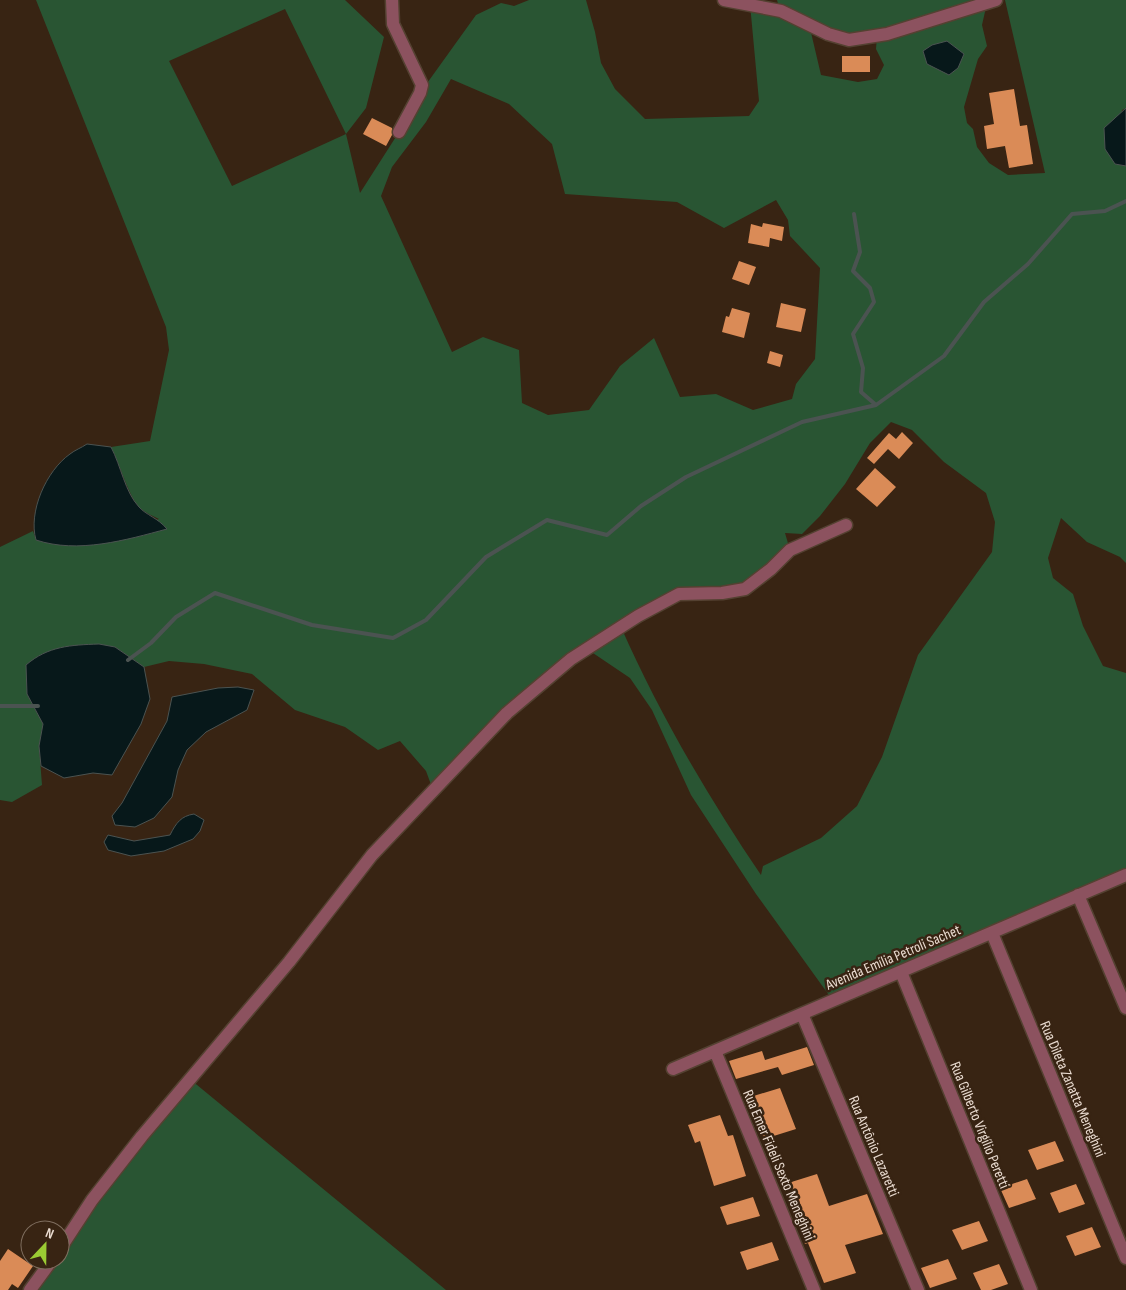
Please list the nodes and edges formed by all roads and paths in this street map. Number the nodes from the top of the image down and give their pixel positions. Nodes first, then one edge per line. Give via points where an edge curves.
1 (392, 0) edge
2 (724, 0) edge
3 (996, 0) edge
4 (399, 132) dead end
5 (846, 525) dead end
6 (1126, 875) edge
7 (1078, 895) junction
8 (992, 932) junction
9 (901, 972) junction
10 (1126, 1008) edge
11 (802, 1014) junction
12 (715, 1052) junction
13 (673, 1069) dead end
14 (70, 1234) edge
15 (1126, 1258) edge
16 (45, 1270) edge
17 (30, 1290) edge
18 (814, 1290) edge
19 (918, 1290) edge
20 (1031, 1290) edge

1 - 4 street via 393,24 422,85
2 - 3 street via 781,11 828,34 849,40 887,34
5 - 14 street via 790,550 744,589 679,594 638,616 571,659 507,713 372,855 289,962 142,1136
6 - 7 street, Avenida Emília Petroli Sachet
7 - 8 street, Avenida Emília Petroli Sachet
7 - 10 street
8 - 9 street, Avenida Emília Petroli Sachet
8 - 15 street, Rua Dileta Zanatta Meneghini
9 - 11 street, Avenida Emília Petroli Sachet
9 - 20 street, Rua Gilberto Virgílio Peretti
11 - 12 street, Avenida Emília Petroli Sachet
11 - 19 street, Rua Antônio Lazaretti
12 - 13 street, Avenida Emília Petroli Sachet
12 - 18 street, Rua Emer Fideli Sexto Meneghini
16 - 17 street

